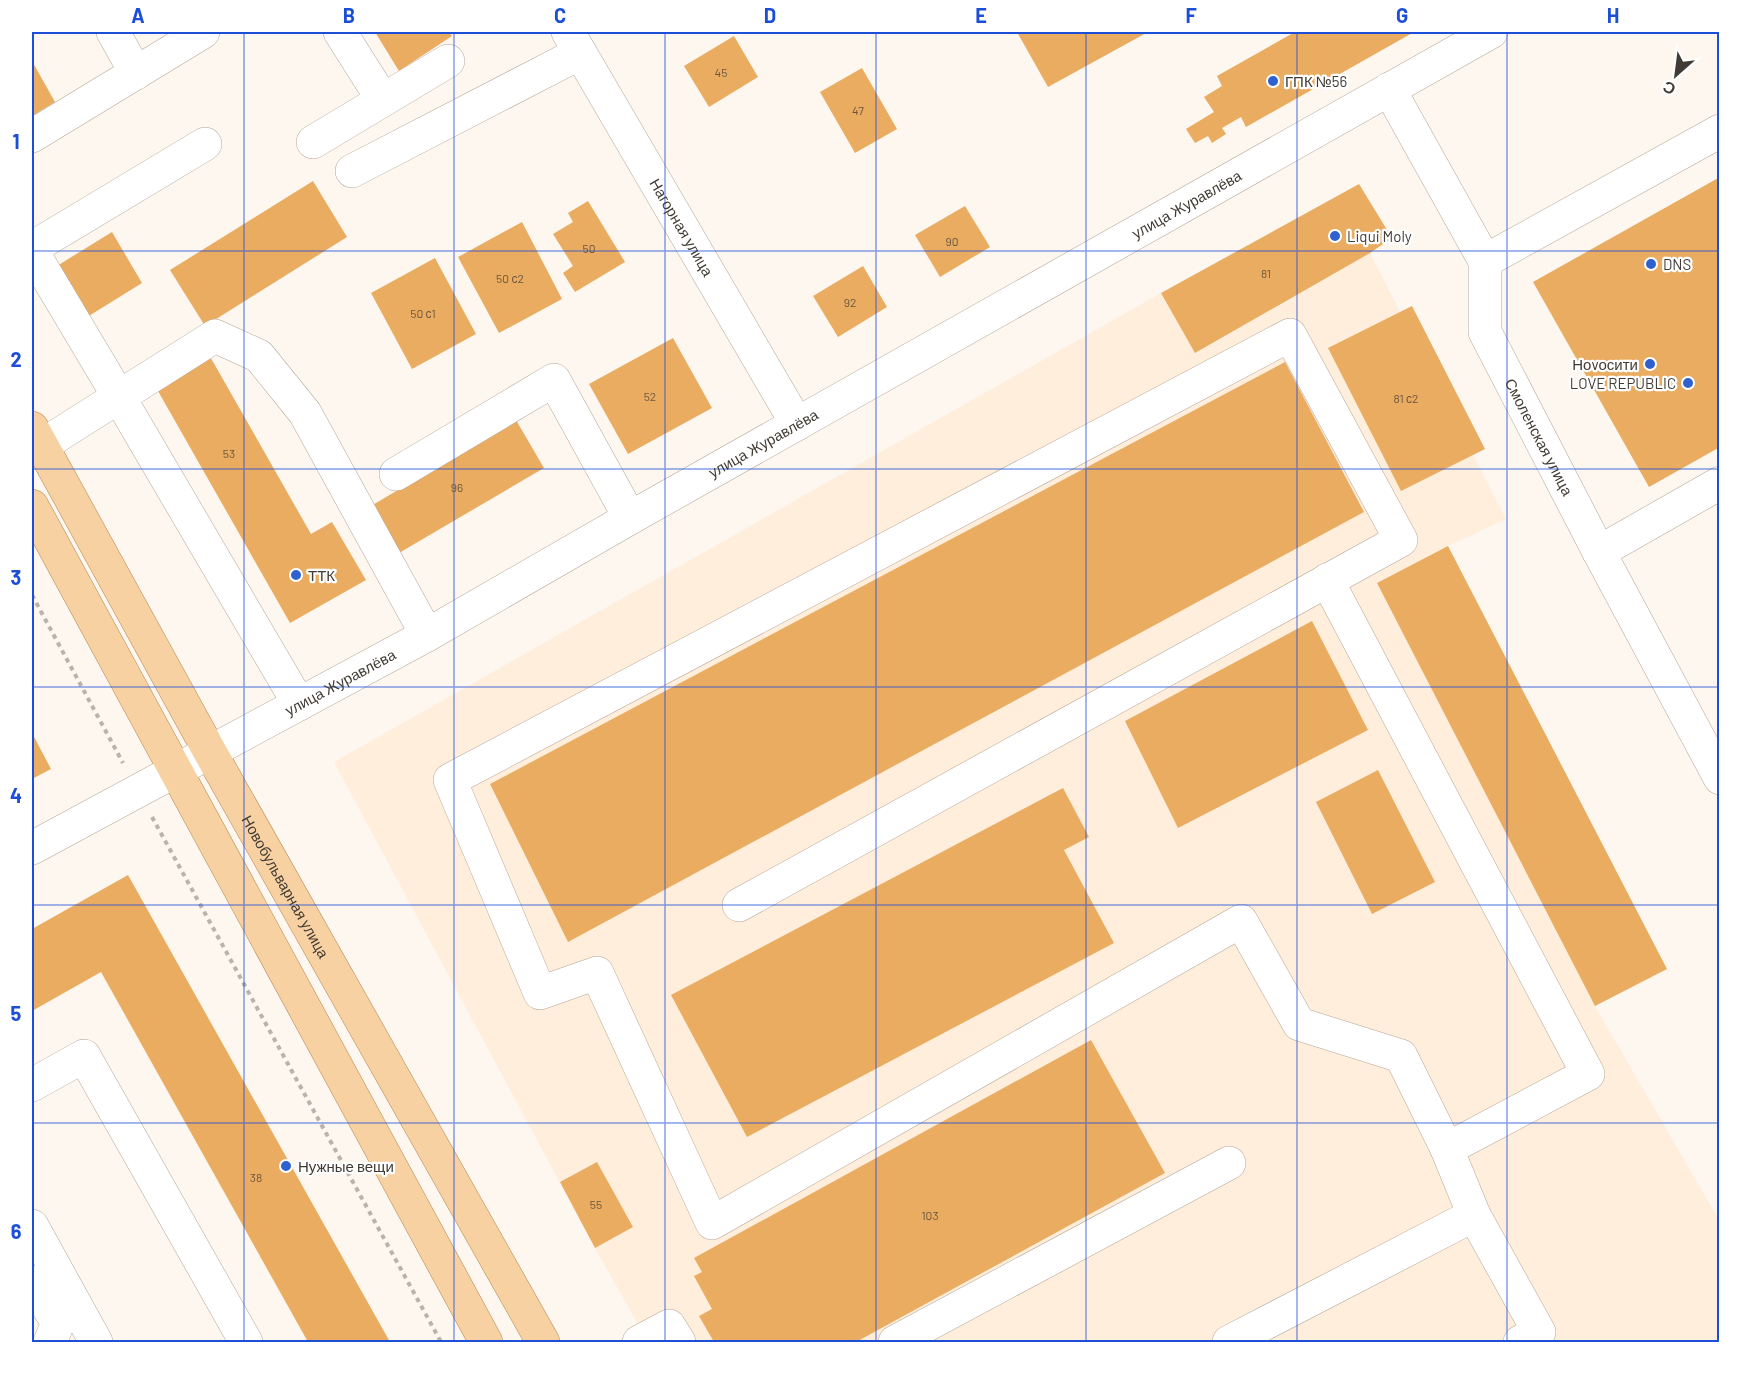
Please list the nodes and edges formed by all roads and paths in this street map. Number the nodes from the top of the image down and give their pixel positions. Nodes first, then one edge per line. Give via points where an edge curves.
1 (113, 32) edge
2 (203, 32) edge
3 (340, 32) edge
4 (1491, 32) edge
5 (574, 42) edge
6 (448, 61) dead end
7 (136, 73) junction
8 (1389, 89) junction
9 (383, 100) junction
10 (1719, 131) edge
11 (32, 136) edge
12 (313, 142) dead end
13 (205, 144) dead end
14 (352, 171) dead end
15 (32, 249) edge
16 (1485, 261) junction
17 (119, 397) junction
18 (797, 424) junction
19 (36, 437) edge
20 (396, 474) dead end
21 (1719, 483) edge
22 (32, 506) edge
23 (630, 518) junction
24 (1599, 552) junction
25 (1328, 580) junction
26 (32, 595) edge
27 (427, 635) junction
28 (299, 704) junction
29 (210, 752) junction
30 (174, 770) junction
31 (1719, 778) edge
32 (137, 790) junction
33 (32, 848) edge
34 (739, 905) dead end
35 (32, 1085) edge
36 (1447, 1149) junction
37 (1229, 1163) dead end
38 (1474, 1215) junction
39 (32, 1226) edge
40 (32, 1282) edge
41 (478, 1340) edge
42 (50, 1342) edge
43 (96, 1342) edge
44 (246, 1342) edge
45 (441, 1342) edge
46 (543, 1342) edge
47 (639, 1342) edge
48 (679, 1342) edge
49 (895, 1342) edge
50 (1229, 1342) edge
51 (1520, 1342) edge

1 - 7 street
2 - 7 street
3 - 9 street
4 - 8 street, улица Журавлёва
5 - 14 street
5 - 18 street, Нагорная улица
6 - 9 street
7 - 11 street
8 - 16 street, Смоленская улица
8 - 18 street, улица Журавлёва
9 - 12 street
10 - 16 street
13 - 15 street
15 - 17 street
16 - 24 street, Смоленская улица via 1485,332
17 - 19 street
17 - 27 street via 214,336 259,356 305,413
17 - 28 street
18 - 23 street, улица Журавлёва
19 - 29 main road, Новобульварная улица
20 - 23 street via 554,380
21 - 24 street
22 - 30 main road
23 - 27 street, улица Журавлёва
24 - 31 street, Смоленская улица
25 - 34 street
25 - 36 street via 1588,1074
25 - 36 street via 1401,540 1290,334 450,780 540,993 597,973 712,1223 1241,921 1299,1024 1401,1056
26 - 32 path
27 - 28 street, улица Журавлёва
28 - 29 street, улица Журавлёва
29 - 30 street, улица Журавлёва
29 - 46 main road, Новобульварная улица
30 - 32 street, улица Журавлёва
30 - 41 main road
32 - 33 street, улица Журавлёва
32 - 45 path
35 - 44 street via 84,1056
36 - 38 street
37 - 49 street
38 - 50 street
38 - 51 street via 1539,1332
39 - 43 street
40 - 42 street via 58,1323
47 - 48 street via 669,1326

